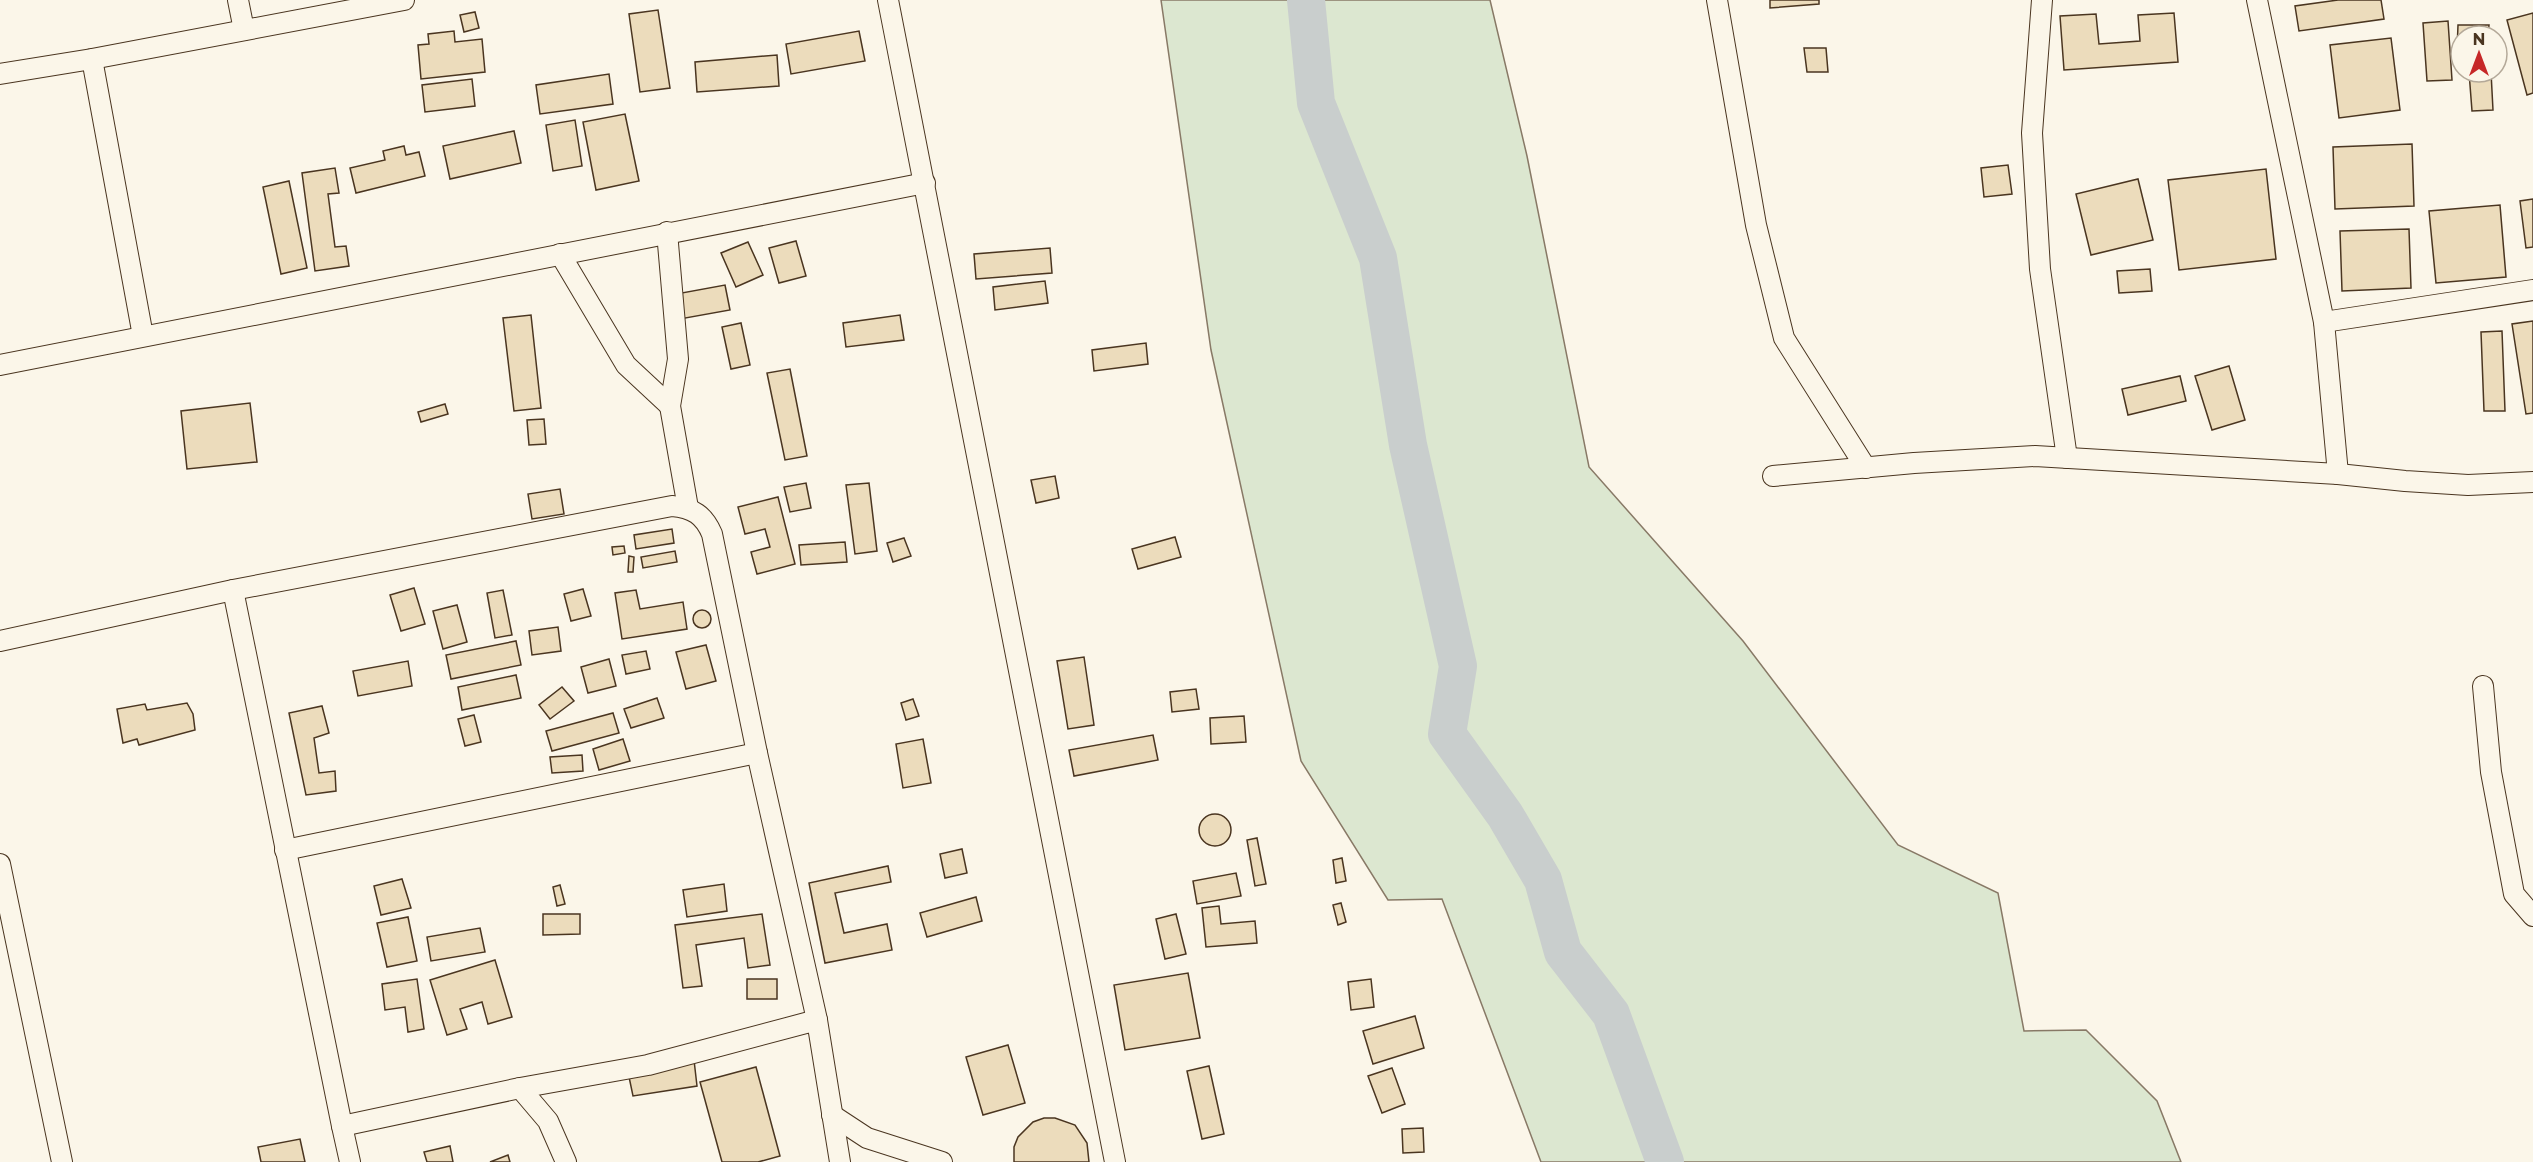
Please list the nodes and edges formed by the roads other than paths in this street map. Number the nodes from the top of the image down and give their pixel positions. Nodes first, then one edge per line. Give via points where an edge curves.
1 (238, 0) edge
2 (404, 0) edge
3 (888, 0) edge
4 (1718, 0) edge
5 (2042, 0) edge
6 (2257, 0) edge
7 (244, 30) junction
8 (92, 59) junction
9 (0, 74) edge
10 (925, 183) junction
11 (667, 232) junction
12 (560, 254) junction
13 (2533, 290) edge
14 (2324, 322) junction
15 (143, 336) junction
16 (0, 365) edge
17 (670, 406) junction
18 (2067, 458) junction
19 (1866, 468) junction
20 (2338, 474) junction
21 (1773, 476) dead end
22 (2533, 482) edge
23 (688, 508) junction
24 (233, 590) junction
25 (0, 641) edge
26 (2483, 686) dead end
27 (757, 753) junction
28 (285, 850) junction
29 (0, 864) edge
30 (2533, 916) edge
31 (817, 1020) junction
32 (520, 1088) junction
33 (832, 1115) junction
34 (342, 1126) junction
35 (62, 1162) edge
36 (350, 1162) edge
37 (566, 1162) edge
38 (840, 1162) edge
39 (942, 1162) edge
40 (1115, 1162) edge

1 - 7 street
2 - 7 street
3 - 10 street
4 - 19 street via 1756,225 1784,338
5 - 18 street via 2033,144 2040,269
6 - 14 street
7 - 8 street
8 - 9 street
8 - 15 street
10 - 11 street
10 - 40 street
11 - 12 street
11 - 17 street via 678,359
12 - 15 street
12 - 17 street via 626,365
13 - 14 street
14 - 20 street
15 - 16 street
17 - 23 street
18 - 19 street via 2035,456
18 - 20 street
19 - 21 street
20 - 22 street via 2468,485
23 - 24 street via 672,506
23 - 27 street via 706,521 712,534
24 - 25 street
24 - 28 street
26 - 30 street via 2491,772 2514,894
27 - 28 street
27 - 31 street
28 - 34 street
29 - 35 street
31 - 32 street via 648,1065
31 - 33 street
32 - 34 street
32 - 37 street via 548,1120
33 - 38 street
33 - 39 street via 867,1138
34 - 36 street

